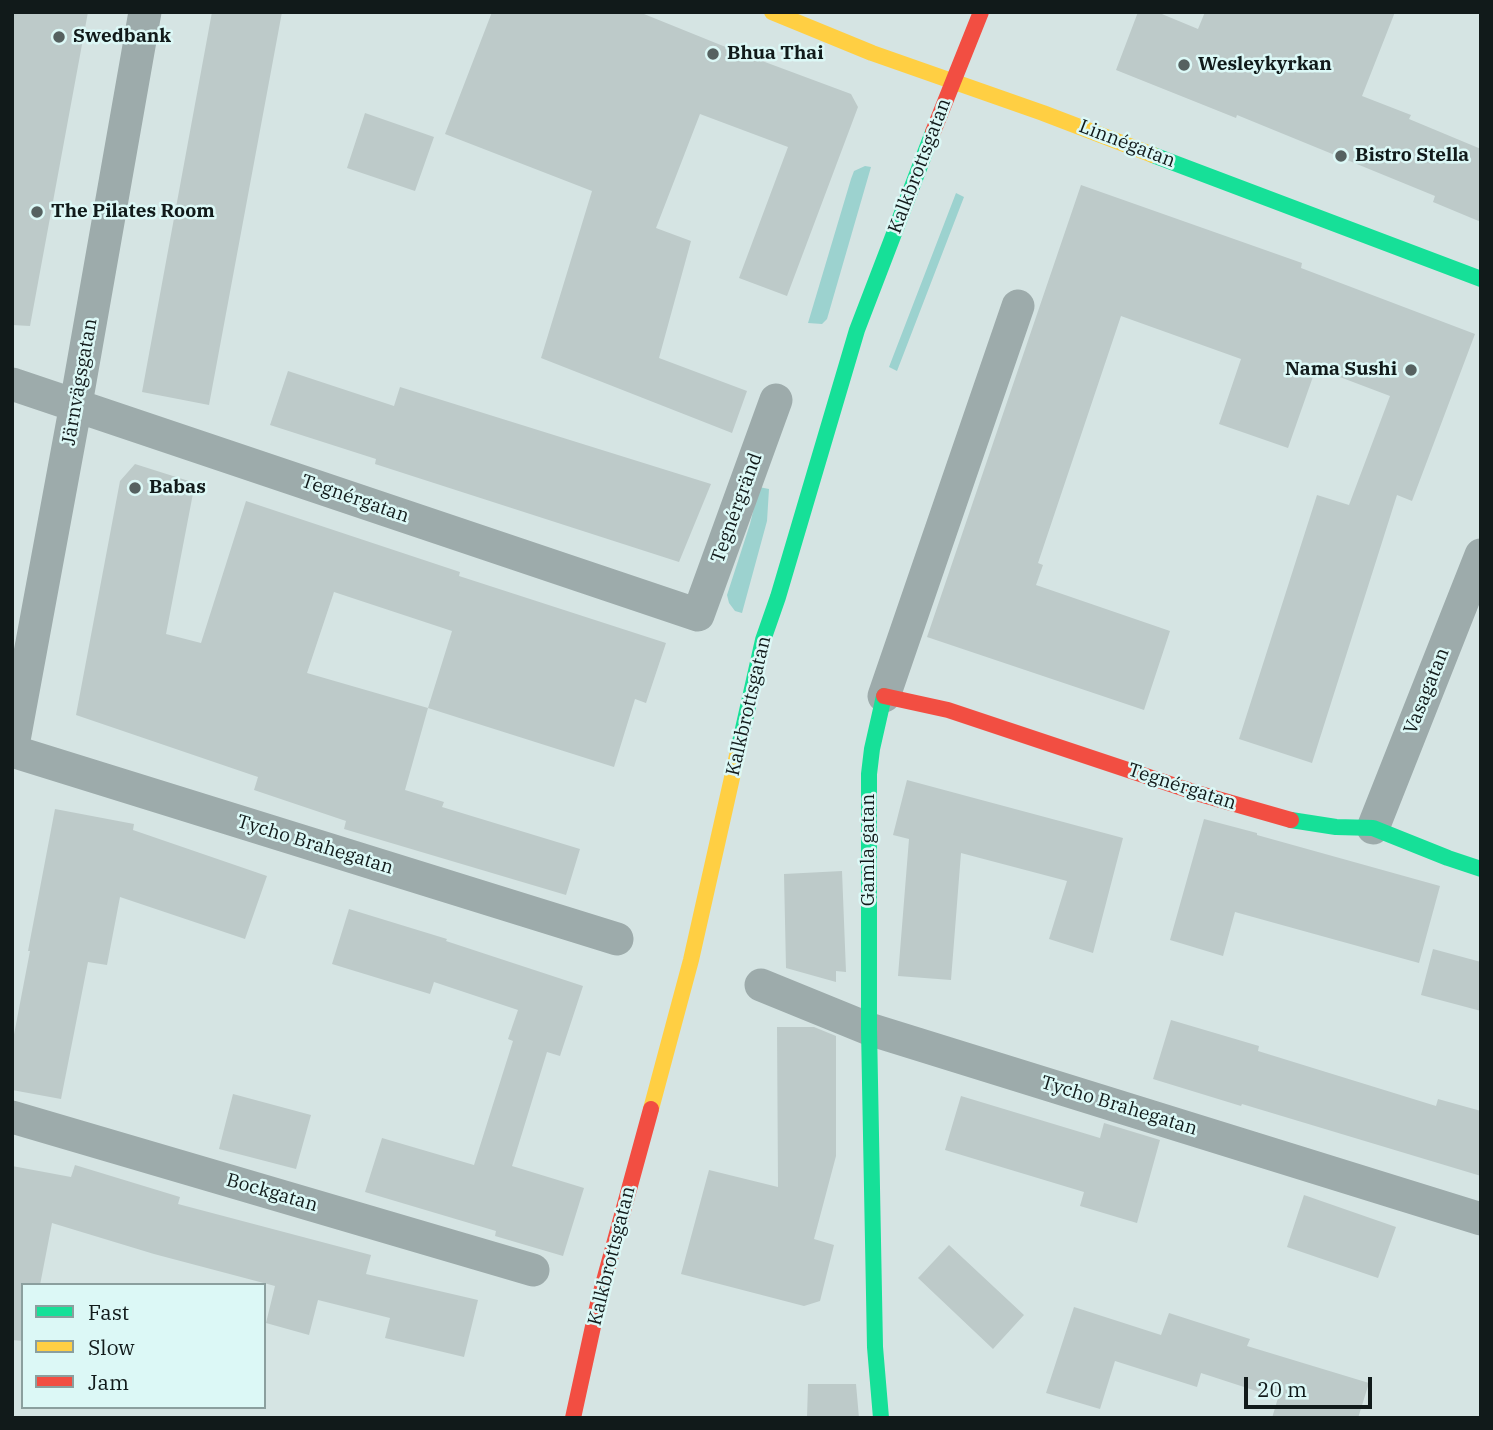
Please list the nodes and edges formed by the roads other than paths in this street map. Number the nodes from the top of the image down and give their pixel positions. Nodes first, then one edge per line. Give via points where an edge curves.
1 (145, 12) edge
2 (772, 12) edge
3 (981, 12) edge
4 (954, 81) junction
5 (1481, 279) edge
6 (1018, 306) dead end
7 (12, 384) edge
8 (776, 400) dead end
9 (76, 404) junction
10 (1481, 555) edge
11 (698, 615) joint
12 (884, 696) junction
13 (12, 751) edge
14 (1373, 828) junction
15 (1481, 869) edge
16 (617, 939) dead end
17 (761, 985) dead end
18 (869, 1028) junction
19 (12, 1117) edge
20 (1481, 1219) edge
21 (533, 1270) dead end
22 (573, 1418) edge
23 (881, 1418) edge

1 - 9 street, Järnvägsgatan
2 - 4 street, Linnégatan
3 - 4 street, Kalkbrottsgatan
4 - 5 street, Linnégatan
4 - 22 street, Kalkbrottsgatan via 857,330 763,640 691,960 599,1299
6 - 12 street, Gamla gatan
7 - 9 street, Tegnérgatan
8 - 11 street, Tegnérgränd
9 - 11 street, Tegnérgatan
9 - 13 street, Järnvägsgatan
10 - 14 street, Vasagatan
12 - 14 street, Tegnérgatan via 948,710 1296,821
12 - 18 street, Gamla gatan via 869,774
13 - 16 street, Tycho Brahegatan
14 - 15 street, Tegnérgatan
17 - 18 street, Tycho Brahegatan
18 - 20 street, Tycho Brahegatan
18 - 23 street, Gamla gatan via 875,1347
19 - 21 street, Bockgatan

